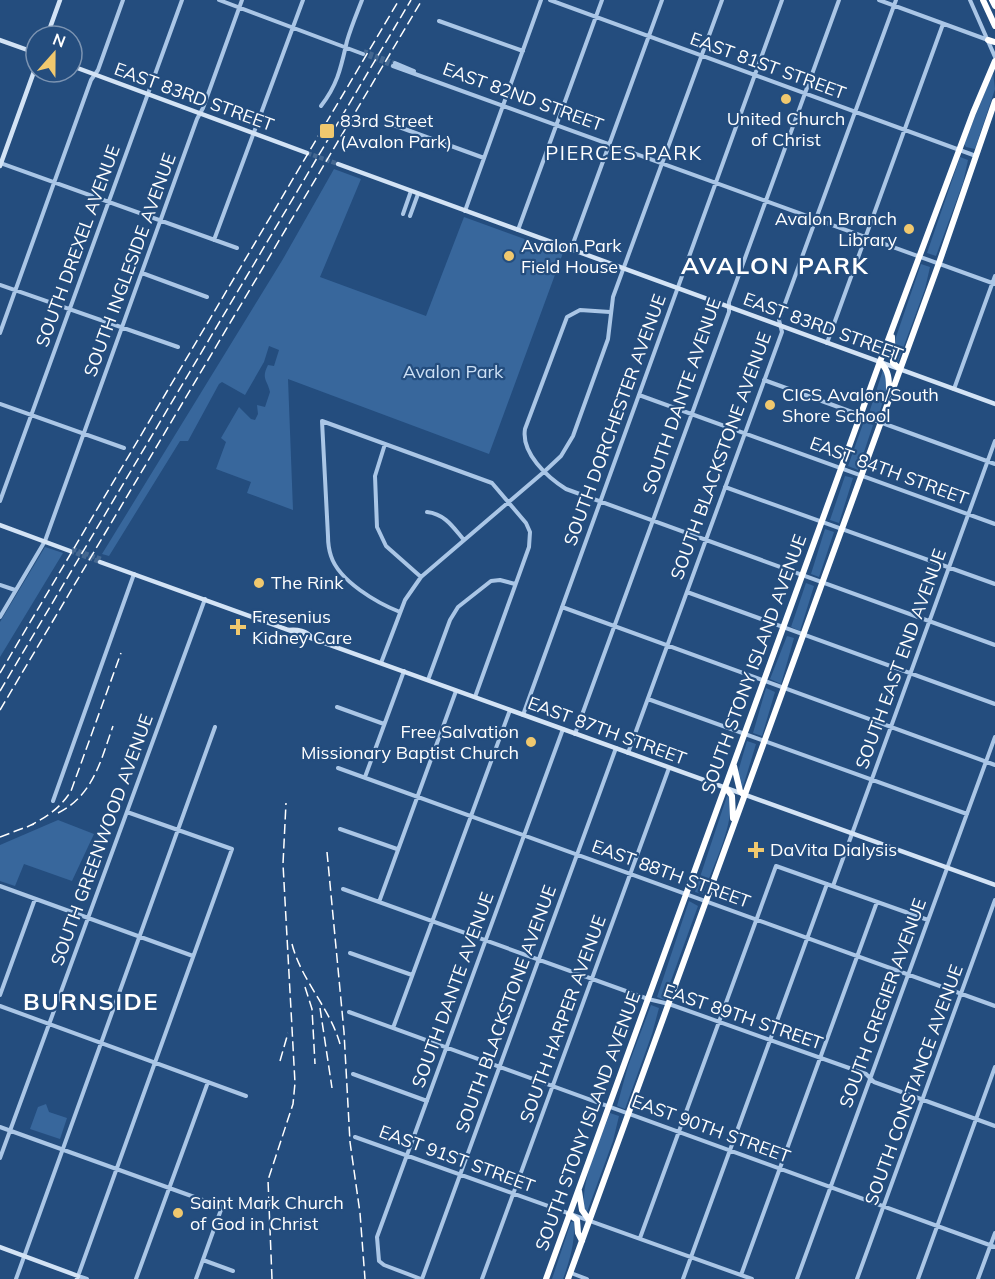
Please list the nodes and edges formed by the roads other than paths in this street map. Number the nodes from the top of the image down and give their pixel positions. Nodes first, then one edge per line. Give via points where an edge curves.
1 (60, 0) edge
2 (123, 0) edge
3 (182, 0) edge
4 (219, 0) edge
5 (242, 0) edge
6 (303, 0) edge
7 (362, 0) edge
8 (542, 0) edge
9 (550, 0) edge
10 (602, 0) edge
11 (662, 0) edge
12 (722, 0) edge
13 (782, 0) edge
14 (839, 0) edge
15 (879, 0) edge
16 (896, 0) edge
17 (970, 0) edge
18 (983, 0) edge
19 (992, 0) edge
20 (894, 5) junction
21 (995, 6) edge
22 (240, 8) junction
23 (596, 17) junction
24 (439, 21) dead end
25 (51, 24) edge
26 (943, 24) junction
27 (995, 26) edge
28 (293, 27) junction
29 (648, 36) junction
30 (0, 40) edge
31 (991, 41) edge
32 (346, 47) junction
33 (24, 49) edge
34 (523, 51) junction
35 (363, 53) tunnel mouth
36 (702, 56) junction
37 (995, 59) edge
38 (394, 64) tunnel mouth
39 (84, 70) edge
40 (95, 74) junction
41 (755, 75) junction
42 (29, 84) edge
43 (805, 93) junction
44 (148, 94) junction
45 (995, 102) edge
46 (503, 104) junction
47 (321, 106) dead end
48 (855, 112) junction
49 (200, 113) junction
50 (388, 123) dead end
51 (557, 124) junction
52 (905, 130) junction
53 (254, 133) junction
54 (610, 143) junction
55 (959, 150) junction
56 (307, 153) tunnel mouth
57 (976, 156) junction
58 (484, 158) junction
59 (663, 163) junction
60 (0, 164) edge
61 (338, 164) tunnel mouth
62 (716, 182) junction
63 (54, 183) junction
64 (411, 191) junction
65 (418, 194) junction
66 (766, 200) junction
67 (108, 202) junction
68 (465, 211) junction
69 (403, 214) dead end
70 (410, 216) dead end
71 (816, 218) junction
72 (160, 220) junction
73 (518, 230) junction
74 (866, 237) junction
75 (214, 240) junction
76 (237, 248) dead end
77 (571, 249) junction
78 (920, 256) junction
79 (939, 264) junction
80 (624, 268) junction
81 (142, 273) junction
82 (995, 276) edge
83 (994, 283) edge
84 (0, 285) edge
85 (678, 288) junction
86 (15, 290) junction
87 (207, 297) dead end
88 (729, 307) junction
89 (69, 309) junction
90 (610, 312) junction
91 (780, 326) junction
92 (122, 327) junction
93 (892, 331) junction
94 (0, 333) edge
95 (827, 343) junction
96 (178, 347) dead end
97 (880, 362) junction
98 (900, 369) junction
99 (764, 380) junction
100 (954, 389) junction
101 (639, 395) junction
102 (889, 398) junction
103 (0, 404) edge
104 (995, 404) edge
105 (692, 414) junction
106 (31, 415) junction
107 (861, 415) junction
108 (880, 422) junction
109 (745, 433) junction
110 (84, 434) junction
111 (995, 441) edge
112 (385, 444) junction
113 (124, 448) dead end
114 (988, 461) junction
115 (995, 464) edge
116 (841, 468) junction
117 (545, 471) junction
118 (861, 475) junction
119 (725, 487) junction
120 (0, 501) edge
121 (600, 501) junction
122 (509, 502) junction
123 (427, 512) dead end
124 (969, 514) junction
125 (653, 520) junction
126 (822, 522) junction
127 (995, 524) edge
128 (0, 525) edge
129 (842, 529) junction
130 (464, 540) junction
131 (706, 540) junction
132 (45, 541) junction
133 (71, 550) tunnel mouth
134 (100, 561) tunnel mouth
135 (949, 567) junction
136 (134, 574) junction
137 (803, 575) junction
138 (421, 577) junction
139 (822, 582) junction
140 (516, 584) junction
141 (995, 584) edge
142 (0, 585) edge
143 (15, 590) junction
144 (687, 592) junction
145 (205, 599) junction
146 (562, 607) junction
147 (400, 612) junction
148 (0, 617) edge
149 (929, 621) junction
150 (615, 627) junction
151 (784, 628) junction
152 (803, 635) junction
153 (995, 645) edge
154 (667, 646) junction
155 (381, 663) junction
156 (404, 671) junction
157 (910, 674) junction
158 (428, 680) junction
159 (764, 681) junction
160 (783, 688) junction
161 (456, 691) junction
162 (475, 697) junction
163 (648, 699) junction
164 (995, 704) edge
165 (337, 707) dead end
166 (510, 710) junction
167 (523, 715) junction
168 (384, 724) junction
169 (215, 727) dead end
170 (891, 727) junction
171 (563, 729) junction
172 (575, 734) junction
173 (745, 734) junction
174 (995, 737) edge
175 (764, 741) junction
176 (616, 748) junction
177 (628, 753) junction
178 (986, 762) junction
179 (995, 765) edge
180 (734, 766) junction
181 (338, 768) dead end
182 (669, 768) junction
183 (364, 777) junction
184 (872, 780) junction
185 (726, 788) junction
186 (744, 795) junction
187 (417, 796) junction
188 (53, 801) dead end
189 (127, 812) junction
190 (967, 814) junction
191 (471, 815) junction
192 (733, 824) junction
193 (340, 829) dead end
194 (179, 831) junction
195 (852, 834) junction
196 (524, 835) junction
197 (398, 849) junction
198 (577, 854) junction
199 (947, 868) junction
200 (630, 873) junction
201 (827, 884) junction
202 (995, 885) edge
203 (0, 886) edge
204 (833, 886) junction
205 (343, 889) dead end
206 (686, 894) junction
207 (35, 899) junction
208 (995, 900) edge
209 (705, 901) junction
210 (379, 902) junction
211 (877, 902) junction
212 (88, 918) junction
213 (757, 920) junction
214 (928, 920) junction
215 (432, 921) junction
216 (141, 937) junction
217 (807, 938) junction
218 (486, 940) junction
219 (350, 953) dead end
220 (858, 956) junction
221 (193, 957) junction
222 (539, 960) junction
223 (908, 974) junction
224 (412, 975) junction
225 (592, 979) junction
226 (961, 993) junction
227 (0, 994) edge
228 (648, 999) junction
229 (669, 1004) junction
230 (0, 1006) edge
231 (995, 1006) edge
232 (349, 1012) dead end
233 (719, 1022) junction
234 (49, 1024) junction
235 (393, 1028) junction
236 (770, 1040) junction
237 (102, 1044) junction
238 (447, 1048) junction
239 (820, 1058) junction
240 (155, 1063) junction
241 (500, 1067) junction
242 (995, 1067) edge
243 (353, 1074) dead end
244 (870, 1079) junction
245 (208, 1082) junction
246 (553, 1086) junction
247 (246, 1096) dead end
248 (922, 1100) junction
249 (427, 1101) junction
250 (609, 1106) junction
251 (628, 1113) junction
252 (976, 1119) junction
253 (0, 1126) edge
254 (995, 1126) edge
255 (10, 1130) junction
256 (679, 1132) junction
257 (355, 1137) dead end
258 (64, 1150) junction
259 (730, 1150) junction
260 (407, 1156) junction
261 (0, 1158) edge
262 (117, 1169) junction
263 (780, 1169) junction
264 (460, 1175) junction
265 (831, 1187) junction
266 (170, 1188) junction
267 (579, 1188) junction
268 (513, 1194) junction
269 (884, 1206) junction
270 (569, 1214) junction
271 (590, 1220) junction
272 (937, 1226) junction
273 (995, 1233) edge
274 (640, 1238) junction
275 (582, 1241) junction
276 (993, 1246) edge
277 (0, 1247) edge
278 (25, 1256) junction
279 (691, 1257) junction
280 (203, 1260) junction
281 (233, 1271) dead end
282 (741, 1275) junction
283 (569, 1276) edge
284 (77, 1277) edge
285 (16, 1279) edge
286 (87, 1279) edge
287 (136, 1279) edge
288 (196, 1279) edge
289 (422, 1279) edge
290 (482, 1279) edge
291 (546, 1279) edge
292 (587, 1279) edge
293 (683, 1279) edge
294 (752, 1279) edge
295 (797, 1279) edge
296 (857, 1279) edge
297 (918, 1279) edge
298 (978, 1279) edge

1 - 25 main road
2 - 40 street
3 - 44 street, SOUTH DREXEL AVENUE
4 - 22 street
5 - 22 street, SOUTH INGLESIDE AVENUE
6 - 28 street
7 - 32 street
8 - 34 street
9 - 23 street, EAST 81ST STREET
10 - 23 street
11 - 29 street
12 - 36 street
13 - 41 street, SOUTH DORCHESTER AVENUE
14 - 43 street, SOUTH DANTE AVENUE
15 - 20 street
16 - 20 street, SOUTH BLACKSTONE AVENUE
17 - 31 street
18 - 27 highway
19 - 21 highway
20 - 26 street
20 - 48 street, SOUTH BLACKSTONE AVENUE
22 - 28 street
22 - 49 street, SOUTH INGLESIDE AVENUE
23 - 29 street, EAST 81ST STREET
23 - 51 street
24 - 34 street
26 - 31 street
26 - 52 street
28 - 32 street
28 - 53 street
29 - 36 street, EAST 81ST STREET
29 - 54 street
30 - 33 main road
31 - 37 street
32 - 35 street
32 - 47 street via 335,85
34 - 46 street
36 - 41 street, EAST 81ST STREET
36 - 59 street
37 - 55 highway, SOUTH STONY ISLAND AVENUE
38 - 46 street, EAST 82ND STREET
39 - 40 main road, EAST 83RD STREET
40 - 44 main road, EAST 83RD STREET
40 - 63 street
41 - 43 street, EAST 81ST STREET
41 - 62 street, SOUTH DORCHESTER AVENUE
42 - 60 main road
43 - 48 street, EAST 81ST STREET
43 - 66 street, SOUTH DANTE AVENUE
44 - 49 main road, EAST 83RD STREET
44 - 67 street, SOUTH DREXEL AVENUE
45 - 57 highway, SOUTH STONY ISLAND AVENUE
46 - 51 street, EAST 82ND STREET
46 - 58 street
48 - 52 street, EAST 81ST STREET
48 - 71 street, SOUTH BLACKSTONE AVENUE
49 - 53 main road, EAST 83RD STREET
49 - 72 street, SOUTH INGLESIDE AVENUE
50 - 58 street
51 - 54 street, EAST 82ND STREET
51 - 73 street
52 - 55 street, EAST 81ST STREET
52 - 74 street
53 - 56 main road, EAST 83RD STREET
53 - 75 street
54 - 59 street, EAST 82ND STREET
54 - 77 street
55 - 57 street, EAST 81ST STREET
55 - 78 highway, SOUTH STONY ISLAND AVENUE
57 - 79 highway, SOUTH STONY ISLAND AVENUE
58 - 68 street
59 - 62 street, EAST 82ND STREET
59 - 80 street
60 - 63 street
61 - 64 main road, EAST 83RD STREET
62 - 66 street, EAST 82ND STREET
62 - 85 street, SOUTH DORCHESTER AVENUE
63 - 67 street
63 - 86 street
64 - 65 main road, EAST 83RD STREET
64 - 69 street
65 - 68 main road, EAST 83RD STREET
65 - 70 street
66 - 71 street, EAST 82ND STREET
66 - 88 street, SOUTH DANTE AVENUE
67 - 72 street
67 - 89 street, SOUTH DREXEL AVENUE
68 - 73 main road, EAST 83RD STREET
71 - 74 street, EAST 82ND STREET
71 - 91 street, SOUTH BLACKSTONE AVENUE via 778,320
72 - 75 street
72 - 81 street, SOUTH INGLESIDE AVENUE
73 - 77 main road, EAST 83RD STREET
74 - 78 street, EAST 82ND STREET
74 - 95 street
75 - 76 street
77 - 80 main road, EAST 83RD STREET
78 - 79 street, EAST 82ND STREET
78 - 93 highway, SOUTH STONY ISLAND AVENUE
79 - 83 street, EAST 82ND STREET
79 - 98 highway, SOUTH STONY ISLAND AVENUE
80 - 85 main road, EAST 83RD STREET
80 - 90 street
81 - 87 street
81 - 92 street, SOUTH INGLESIDE AVENUE
82 - 83 street
83 - 100 street
84 - 86 street
85 - 88 main road, EAST 83RD STREET
85 - 101 street, SOUTH DORCHESTER AVENUE
86 - 89 street
86 - 94 street
88 - 91 main road, EAST 83RD STREET
88 - 105 street, SOUTH DANTE AVENUE
89 - 92 street
89 - 106 street, SOUTH DREXEL AVENUE
90 - 117 street via 608,339 573,436 561,456
90 - 117 street via 580,310 564,322 525,434 528,451
91 - 95 main road, EAST 83RD STREET
91 - 99 street, SOUTH BLACKSTONE AVENUE via 782,332
92 - 96 street
92 - 110 street, SOUTH INGLESIDE AVENUE
93 - 97 highway, SOUTH STONY ISLAND AVENUE
93 - 98 highway via 893,363
95 - 97 main road, EAST 83RD STREET
97 - 98 main road, EAST 83RD STREET
97 - 102 highway via 888,373
97 - 107 highway, SOUTH STONY ISLAND AVENUE
98 - 100 main road, EAST 83RD STREET
98 - 102 highway, SOUTH STONY ISLAND AVENUE
99 - 107 street
99 - 109 street, SOUTH BLACKSTONE AVENUE
100 - 104 main road, EAST 83RD STREET
101 - 105 street, EAST 84TH STREET
101 - 121 street, SOUTH DORCHESTER AVENUE
102 - 108 highway, SOUTH STONY ISLAND AVENUE
103 - 106 street
105 - 109 street, EAST 84TH STREET
105 - 125 street, SOUTH DANTE AVENUE
106 - 110 street
106 - 120 street, SOUTH DREXEL AVENUE
107 - 108 street
107 - 116 highway, SOUTH STONY ISLAND AVENUE
108 - 114 street
108 - 118 highway, SOUTH STONY ISLAND AVENUE
109 - 116 street, EAST 84TH STREET
109 - 119 street, SOUTH BLACKSTONE AVENUE
110 - 113 street
110 - 132 street, SOUTH INGLESIDE AVENUE
111 - 114 street, SOUTH EAST END AVENUE
112 - 122 street via 492,483
112 - 138 street via 375,476 377,527 386,546
112 - 147 street via 322,421 331,555 342,573 370,597
114 - 115 street
114 - 124 street, SOUTH EAST END AVENUE
116 - 118 street, EAST 84TH STREET
116 - 126 highway, SOUTH STONY ISLAND AVENUE
117 - 121 street via 566,489
117 - 122 street
118 - 124 street, EAST 84TH STREET
118 - 129 highway, SOUTH STONY ISLAND AVENUE
119 - 126 street
119 - 131 street, SOUTH BLACKSTONE AVENUE
121 - 125 street
121 - 146 street, SOUTH DORCHESTER AVENUE
122 - 130 street
122 - 140 street via 526,523 531,537
123 - 130 street via 446,519
124 - 127 street, EAST 84TH STREET
124 - 135 street, SOUTH EAST END AVENUE
125 - 131 street
125 - 150 street, SOUTH DANTE AVENUE
126 - 129 street
126 - 137 highway, SOUTH STONY ISLAND AVENUE
128 - 132 main road
129 - 135 street
129 - 139 highway, SOUTH STONY ISLAND AVENUE
130 - 138 street
131 - 137 street
131 - 144 street, SOUTH BLACKSTONE AVENUE
132 - 133 main road
132 - 143 street, SOUTH INGLESIDE AVENUE
134 - 136 main road, EAST 87TH STREET
135 - 141 street
135 - 149 street, SOUTH EAST END AVENUE
136 - 145 main road, EAST 87TH STREET
136 - 188 street
137 - 139 street
137 - 151 highway, SOUTH STONY ISLAND AVENUE
138 - 147 street
139 - 149 street
139 - 152 highway, SOUTH STONY ISLAND AVENUE
140 - 158 street via 491,581 458,607
140 - 162 street
142 - 143 street
143 - 148 street, SOUTH INGLESIDE AVENUE
144 - 151 street
144 - 154 street, SOUTH BLACKSTONE AVENUE
145 - 155 main road, EAST 87TH STREET
145 - 189 street, SOUTH GREENWOOD AVENUE
146 - 150 street
146 - 167 street, SOUTH DORCHESTER AVENUE
147 - 155 street
149 - 153 street
149 - 157 street, SOUTH EAST END AVENUE
150 - 154 street
150 - 172 street, SOUTH DANTE AVENUE
151 - 152 street
151 - 159 highway, SOUTH STONY ISLAND AVENUE
152 - 157 street
152 - 160 highway, SOUTH STONY ISLAND AVENUE
154 - 159 street
154 - 163 street, SOUTH BLACKSTONE AVENUE
155 - 156 main road, EAST 87TH STREET
156 - 158 main road, EAST 87TH STREET
156 - 168 street
157 - 164 street
157 - 170 street, SOUTH EAST END AVENUE
158 - 161 main road, EAST 87TH STREET
159 - 160 street
159 - 173 highway, SOUTH STONY ISLAND AVENUE
160 - 170 street
160 - 175 highway, SOUTH STONY ISLAND AVENUE
161 - 162 main road, EAST 87TH STREET
161 - 187 street
162 - 166 main road, EAST 87TH STREET
163 - 173 street
163 - 177 street, SOUTH BLACKSTONE AVENUE
165 - 168 street
166 - 167 main road, EAST 87TH STREET
166 - 191 street
167 - 171 main road, EAST 87TH STREET
168 - 183 street
169 - 194 street
170 - 178 street
170 - 184 street, SOUTH EAST END AVENUE
171 - 172 main road, EAST 87TH STREET
171 - 196 street, SOUTH DANTE AVENUE
172 - 176 main road, EAST 87TH STREET
173 - 175 street
173 - 180 highway, SOUTH STONY ISLAND AVENUE
174 - 178 street, SOUTH CREGIER AVENUE
175 - 184 street
175 - 186 highway, SOUTH STONY ISLAND AVENUE
176 - 177 main road, EAST 87TH STREET
176 - 198 street, SOUTH BLACKSTONE AVENUE
177 - 182 main road, EAST 87TH STREET
178 - 179 street
178 - 190 street, SOUTH CREGIER AVENUE
180 - 185 highway, SOUTH STONY ISLAND AVENUE
180 - 186 highway
181 - 183 street, EAST 88TH STREET
182 - 185 main road, EAST 87TH STREET
182 - 200 street, SOUTH HARPER AVENUE
183 - 187 street, EAST 88TH STREET
184 - 190 street
184 - 195 street, SOUTH EAST END AVENUE
185 - 186 main road, EAST 87TH STREET
185 - 192 highway via 732,796
185 - 206 highway, SOUTH STONY ISLAND AVENUE
186 - 192 highway, SOUTH STONY ISLAND AVENUE
186 - 195 main road, EAST 87TH STREET
187 - 191 street, EAST 88TH STREET
187 - 197 street
189 - 194 street
189 - 212 street, SOUTH GREENWOOD AVENUE
190 - 199 street, SOUTH CREGIER AVENUE
191 - 196 street, EAST 88TH STREET
191 - 215 street
192 - 209 highway, SOUTH STONY ISLAND AVENUE
193 - 197 street
194 - 216 street
194 - 221 street via 232,849
195 - 199 main road, EAST 87TH STREET
195 - 204 street, SOUTH EAST END AVENUE
196 - 198 street, EAST 88TH STREET
196 - 218 street, SOUTH DANTE AVENUE
197 - 210 street
198 - 200 street, EAST 88TH STREET
198 - 222 street, SOUTH BLACKSTONE AVENUE
199 - 202 main road, EAST 87TH STREET
199 - 214 street, SOUTH CREGIER AVENUE
200 - 206 street, EAST 88TH STREET
200 - 225 street, SOUTH HARPER AVENUE
201 - 204 street
201 - 213 street via 776,866
201 - 217 street
203 - 207 street
204 - 211 street
205 - 210 street, EAST 89TH STREET
206 - 209 street, EAST 88TH STREET
206 - 228 highway, SOUTH STONY ISLAND AVENUE
207 - 212 street
207 - 227 street
208 - 226 street, SOUTH CONSTANCE AVENUE
209 - 213 street, EAST 88TH STREET
209 - 229 highway, SOUTH STONY ISLAND AVENUE
210 - 215 street, EAST 89TH STREET
211 - 214 street
211 - 220 street
212 - 216 street
212 - 234 street, SOUTH GREENWOOD AVENUE
213 - 217 street, EAST 88TH STREET
213 - 233 street
214 - 223 street, SOUTH CREGIER AVENUE
215 - 218 street, EAST 89TH STREET
215 - 224 street
216 - 221 street
216 - 237 street
217 - 220 street, EAST 88TH STREET
217 - 236 street
218 - 222 street, EAST 89TH STREET
218 - 238 street, SOUTH DANTE AVENUE
219 - 224 street
220 - 223 street, EAST 88TH STREET
220 - 239 street
221 - 240 street
222 - 225 street, EAST 89TH STREET
222 - 241 street, SOUTH BLACKSTONE AVENUE
223 - 226 street, EAST 88TH STREET
223 - 244 street, SOUTH CREGIER AVENUE
224 - 235 street
225 - 228 street, EAST 89TH STREET
225 - 246 street, SOUTH HARPER AVENUE
226 - 231 street, EAST 88TH STREET
226 - 248 street, SOUTH CONSTANCE AVENUE
228 - 229 street, EAST 89TH STREET
228 - 250 highway, SOUTH STONY ISLAND AVENUE
229 - 233 street, EAST 89TH STREET
229 - 251 highway, SOUTH STONY ISLAND AVENUE
230 - 234 street
232 - 235 street, EAST 90TH STREET
233 - 236 street, EAST 89TH STREET
233 - 256 street
234 - 237 street
234 - 255 street, SOUTH GREENWOOD AVENUE
235 - 238 street, EAST 90TH STREET
236 - 239 street, EAST 89TH STREET
236 - 259 street
237 - 240 street
237 - 258 street
238 - 241 street, EAST 90TH STREET
238 - 249 street, SOUTH DANTE AVENUE
239 - 244 street, EAST 89TH STREET via 866,1074
239 - 263 street
240 - 245 street
240 - 262 street
241 - 246 street, EAST 90TH STREET
241 - 264 street, SOUTH BLACKSTONE AVENUE
242 - 252 street
243 - 249 street
244 - 248 street, EAST 89TH STREET
244 - 265 street, SOUTH CREGIER AVENUE
245 - 247 street
245 - 266 street
246 - 250 street, EAST 90TH STREET
246 - 268 street, SOUTH HARPER AVENUE
248 - 252 street, EAST 89TH STREET
248 - 269 street, SOUTH CONSTANCE AVENUE
249 - 260 street, SOUTH DANTE AVENUE
250 - 251 street, EAST 90TH STREET
250 - 267 highway, SOUTH STONY ISLAND AVENUE
251 - 256 street, EAST 90TH STREET
251 - 271 highway, SOUTH STONY ISLAND AVENUE
252 - 254 street, EAST 89TH STREET
252 - 272 street
253 - 255 street
255 - 258 street
255 - 261 street, SOUTH GREENWOOD AVENUE
256 - 259 street, EAST 90TH STREET
256 - 274 street
257 - 260 street, EAST 91ST STREET
258 - 262 street
258 - 278 street
259 - 263 street, EAST 90TH STREET
259 - 279 street
260 - 264 street, EAST 91ST STREET
260 - 289 street, SOUTH DANTE AVENUE via 377,1237 379,1262
262 - 266 street
262 - 284 street
263 - 265 street, EAST 90TH STREET
263 - 282 street
264 - 268 street, EAST 91ST STREET
264 - 289 street, SOUTH BLACKSTONE AVENUE
265 - 269 street, EAST 90TH STREET
265 - 295 street, SOUTH CREGIER AVENUE
266 - 280 street via 222,1207
266 - 287 street
267 - 270 highway, SOUTH STONY ISLAND AVENUE
267 - 271 highway via 582,1209
268 - 270 street, EAST 91ST STREET
268 - 290 street, SOUTH HARPER AVENUE
269 - 272 street, EAST 90TH STREET
269 - 296 street, SOUTH CONSTANCE AVENUE
270 - 271 street, EAST 91ST STREET
270 - 275 highway via 577,1220
270 - 291 highway, SOUTH STONY ISLAND AVENUE
271 - 274 street, EAST 91ST STREET
271 - 275 highway, SOUTH STONY ISLAND AVENUE
272 - 276 street, EAST 90TH STREET
272 - 297 street
273 - 276 street
274 - 279 street, EAST 91ST STREET
275 - 283 highway, SOUTH STONY ISLAND AVENUE
276 - 298 street
277 - 278 main road
278 - 284 main road
278 - 285 street
279 - 282 street, EAST 91ST STREET
279 - 293 street
280 - 281 street
280 - 288 street
282 - 294 street, EAST 91ST STREET
283 - 292 street
284 - 286 street

